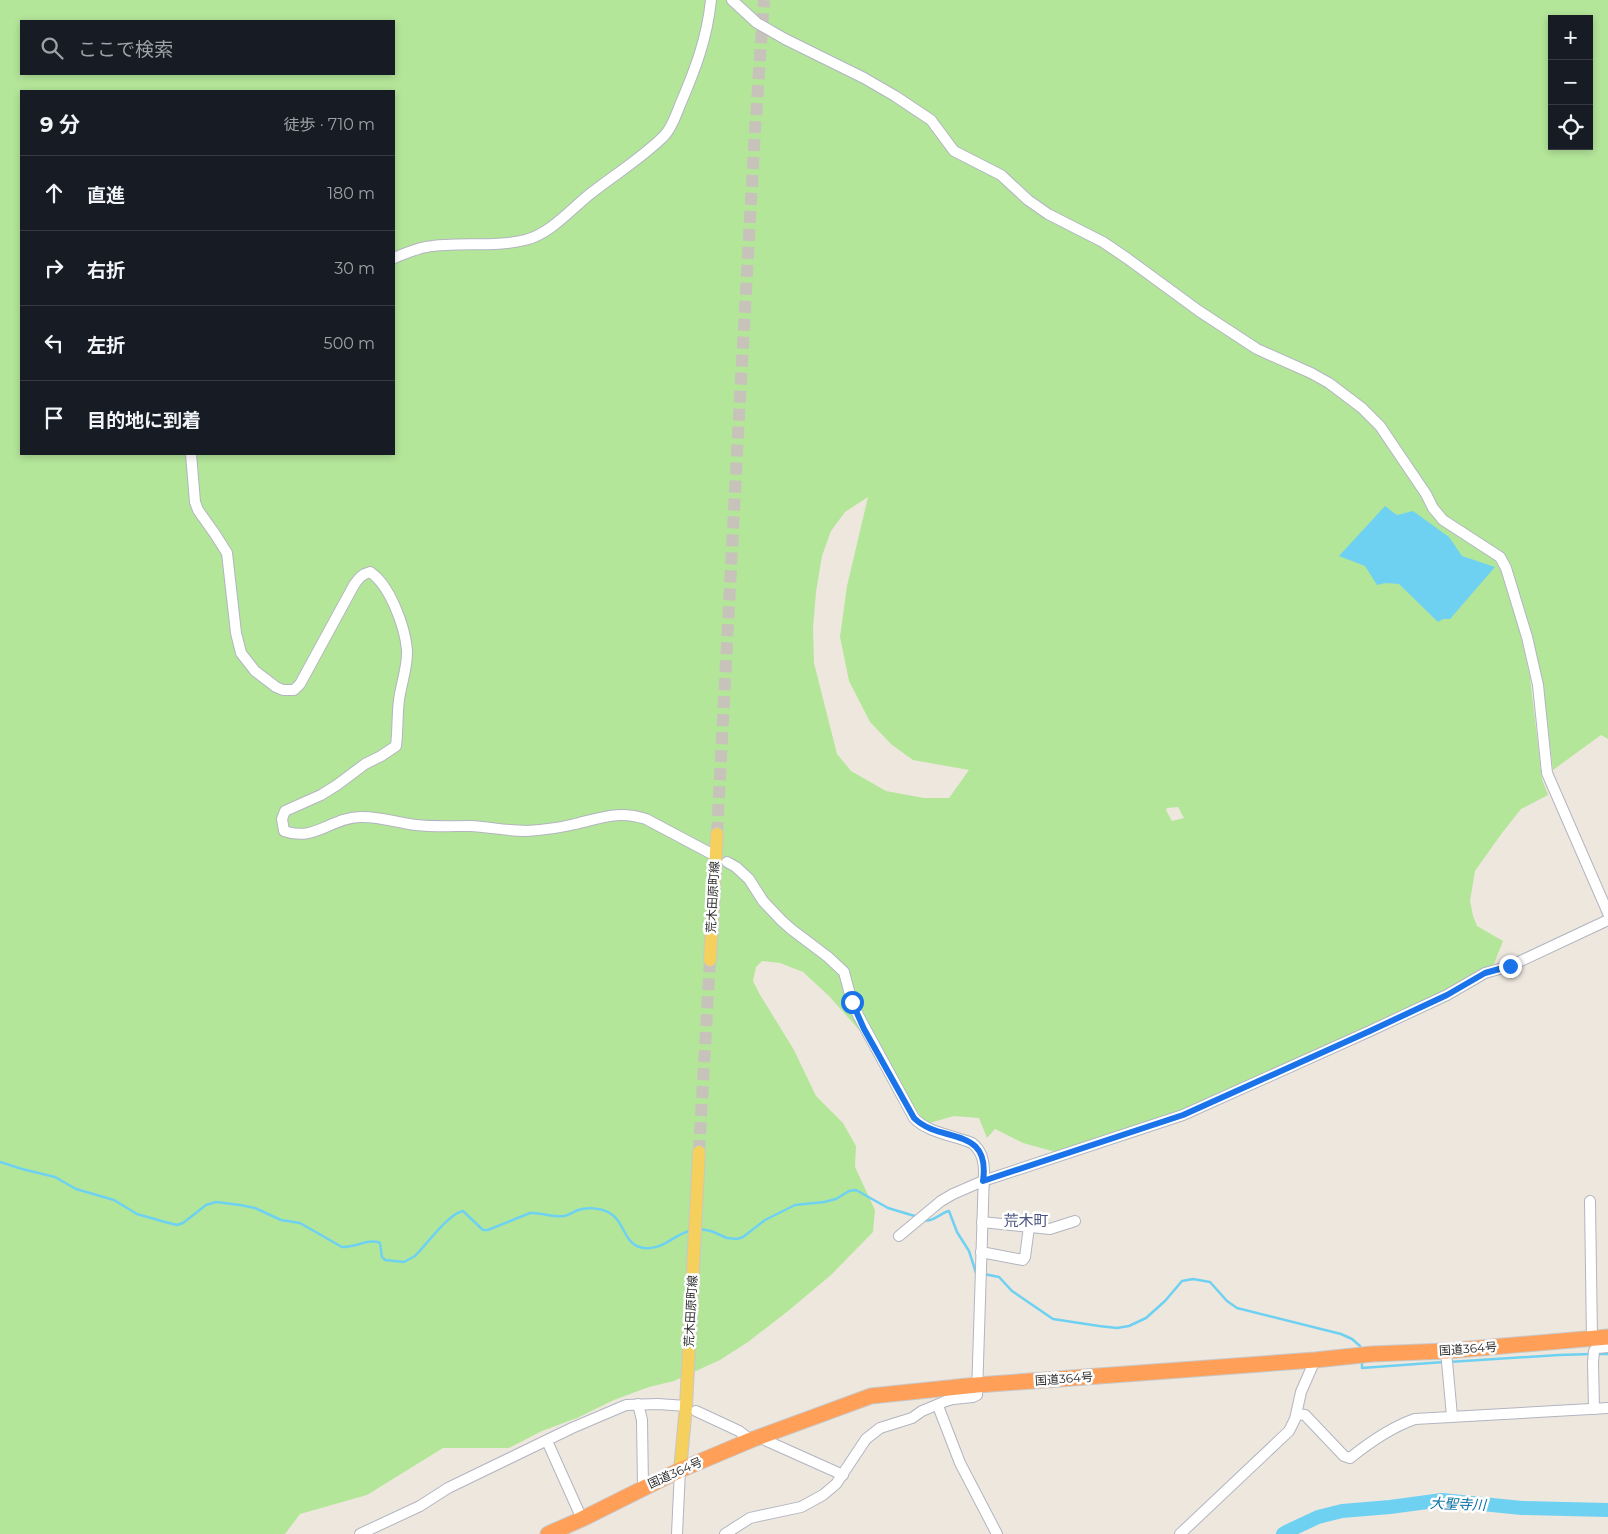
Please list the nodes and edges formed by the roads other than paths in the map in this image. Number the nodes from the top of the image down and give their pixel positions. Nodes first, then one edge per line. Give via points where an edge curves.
1 (711, 0) edge
2 (732, 0) edge
3 (395, 258) edge
4 (191, 455) edge
5 (717, 834) tunnel mouth
6 (710, 853) dead end
7 (727, 862) dead end
8 (1608, 913) edge
9 (1608, 920) edge
10 (710, 960) tunnel mouth
11 (699, 1152) tunnel mouth
12 (983, 1181) junction
13 (1590, 1201) dead end
14 (1075, 1221) dead end
15 (982, 1222) junction
16 (1029, 1227) junction
17 (899, 1236) dead end
18 (981, 1252) junction
19 (1608, 1337) edge
20 (1592, 1339) junction
21 (1608, 1347) edge
22 (1446, 1351) junction
23 (1315, 1360) junction
24 (977, 1385) junction
25 (638, 1404) junction
26 (938, 1406) junction
27 (691, 1408) junction
28 (1608, 1408) edge
29 (1594, 1409) junction
30 (1297, 1414) junction
31 (1452, 1416) junction
32 (756, 1438) junction
33 (547, 1441) junction
34 (680, 1470) junction
35 (843, 1475) junction
36 (643, 1488) junction
37 (582, 1519) junction
38 (360, 1534) edge
39 (548, 1534) edge
40 (677, 1534) edge
41 (725, 1534) edge
42 (997, 1534) edge
43 (1180, 1534) edge

1 - 3 street via 703,48 674,120 666,134 639,157 549,228 526,240 426,247
2 - 8 street via 757,23 895,96 931,120 954,151 1001,175 1048,214 1104,242 1257,349 1329,383 1380,426 1443,520 1500,557 1506,568 1538,685 1547,774
4 - 6 street via 195,502 227,553 238,644 241,653 263,678 283,690 294,690 354,585 360,576 370,572 382,583 402,624 407,651 396,746 321,795 285,811 282,819 284,831 302,835 345,819 360,817 422,826 525,831 620,814 646,819
5 - 10 main road, 荒木田原町線
7 - 12 street via 749,879 781,920 844,972 858,1015 914,1118 920,1124 972,1142 984,1163
9 - 12 street via 1510,966 1485,973 1447,995 1183,1115
11 - 27 main road, 荒木田原町線
12 - 15 street
12 - 17 street via 941,1201
13 - 20 street
14 - 16 street via 1050,1229
15 - 16 street
15 - 18 street
16 - 18 street via 1023,1260
18 - 24 street
19 - 20 highway, 国道364号
20 - 22 highway, 国道364号
21 - 29 street via 1594,1351
22 - 23 highway, 国道364号
22 - 31 street
23 - 24 highway, 国道364号
23 - 30 street via 1300,1392
24 - 26 street via 977,1395 953,1399
24 - 32 highway, 国道364号 via 872,1396
25 - 27 street
25 - 33 street via 626,1404
25 - 36 street via 642,1420
26 - 35 street via 880,1428 861,1446
26 - 42 street via 960,1463
27 - 32 street
27 - 34 main road, 荒木田原町線
28 - 29 street
29 - 31 street
30 - 31 street via 1305,1415 1344,1456 1350,1458 1387,1431 1410,1420
30 - 43 street via 1289,1431
32 - 34 highway, 国道364号
32 - 35 street
33 - 37 street
33 - 38 street
34 - 36 highway, 国道364号
34 - 40 street
35 - 41 street via 836,1484 801,1507 750,1518
36 - 37 highway, 国道364号
37 - 39 highway, 国道364号

